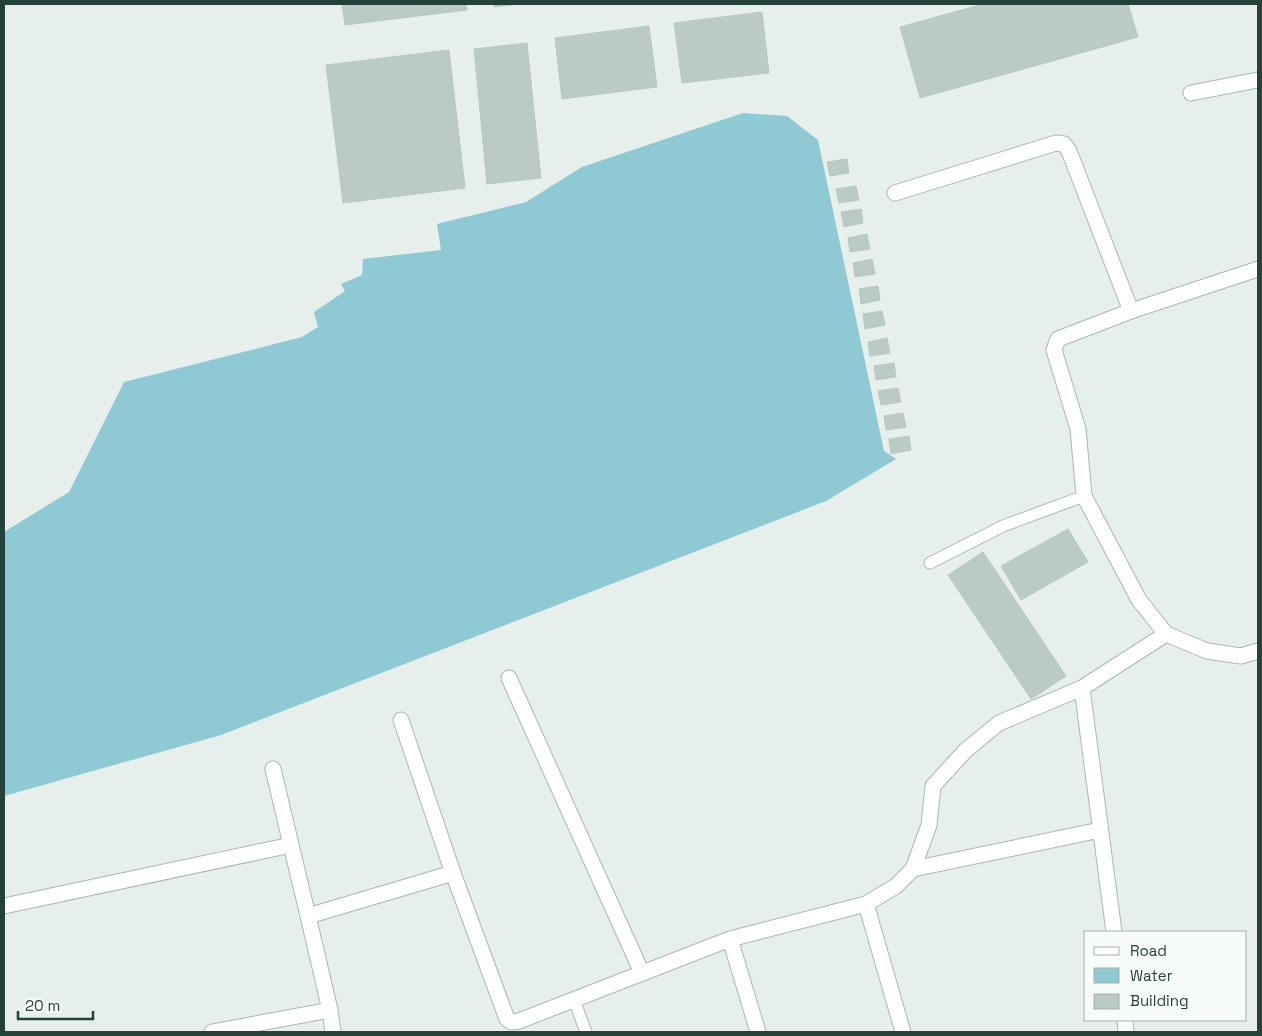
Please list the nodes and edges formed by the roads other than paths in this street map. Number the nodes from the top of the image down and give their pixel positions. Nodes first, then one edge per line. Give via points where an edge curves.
1 (1258, 80) edge
2 (1191, 94) dead end
3 (895, 193) dead end
4 (1258, 269) edge
5 (1131, 311) junction
6 (1084, 496) junction
7 (930, 563) dead end
8 (1166, 634) junction
9 (1258, 651) edge
10 (509, 678) dead end
11 (1082, 688) junction
12 (401, 720) dead end
13 (273, 769) dead end
14 (1100, 830) junction
15 (291, 845) junction
16 (913, 870) junction
17 (453, 873) junction
18 (866, 904) junction
19 (4, 906) edge
20 (308, 916) junction
21 (1114, 931) edge
22 (730, 939) junction
23 (642, 973) junction
24 (574, 1000) junction
25 (330, 1010) junction
26 (212, 1032) edge
27 (332, 1032) edge
28 (586, 1032) edge
29 (758, 1032) edge
30 (903, 1032) edge

1 - 2 street
3 - 5 street via 1056,143 1064,144
4 - 5 street
5 - 6 street via 1058,339 1054,350 1078,429
6 - 7 lane via 1003,526
6 - 8 street via 1139,600
8 - 9 street via 1207,651 1241,656
8 - 11 street
10 - 23 street
11 - 14 street
11 - 16 street via 999,723 966,750 933,786 929,825
12 - 17 street
13 - 15 street
14 - 16 street
14 - 21 street
15 - 19 street
15 - 20 street
16 - 18 street via 896,886
17 - 20 street
17 - 24 street via 506,1019 519,1022
18 - 22 street
18 - 30 street
20 - 25 street
22 - 23 street
22 - 29 street
23 - 24 street
24 - 28 lane
25 - 26 street
25 - 27 street

